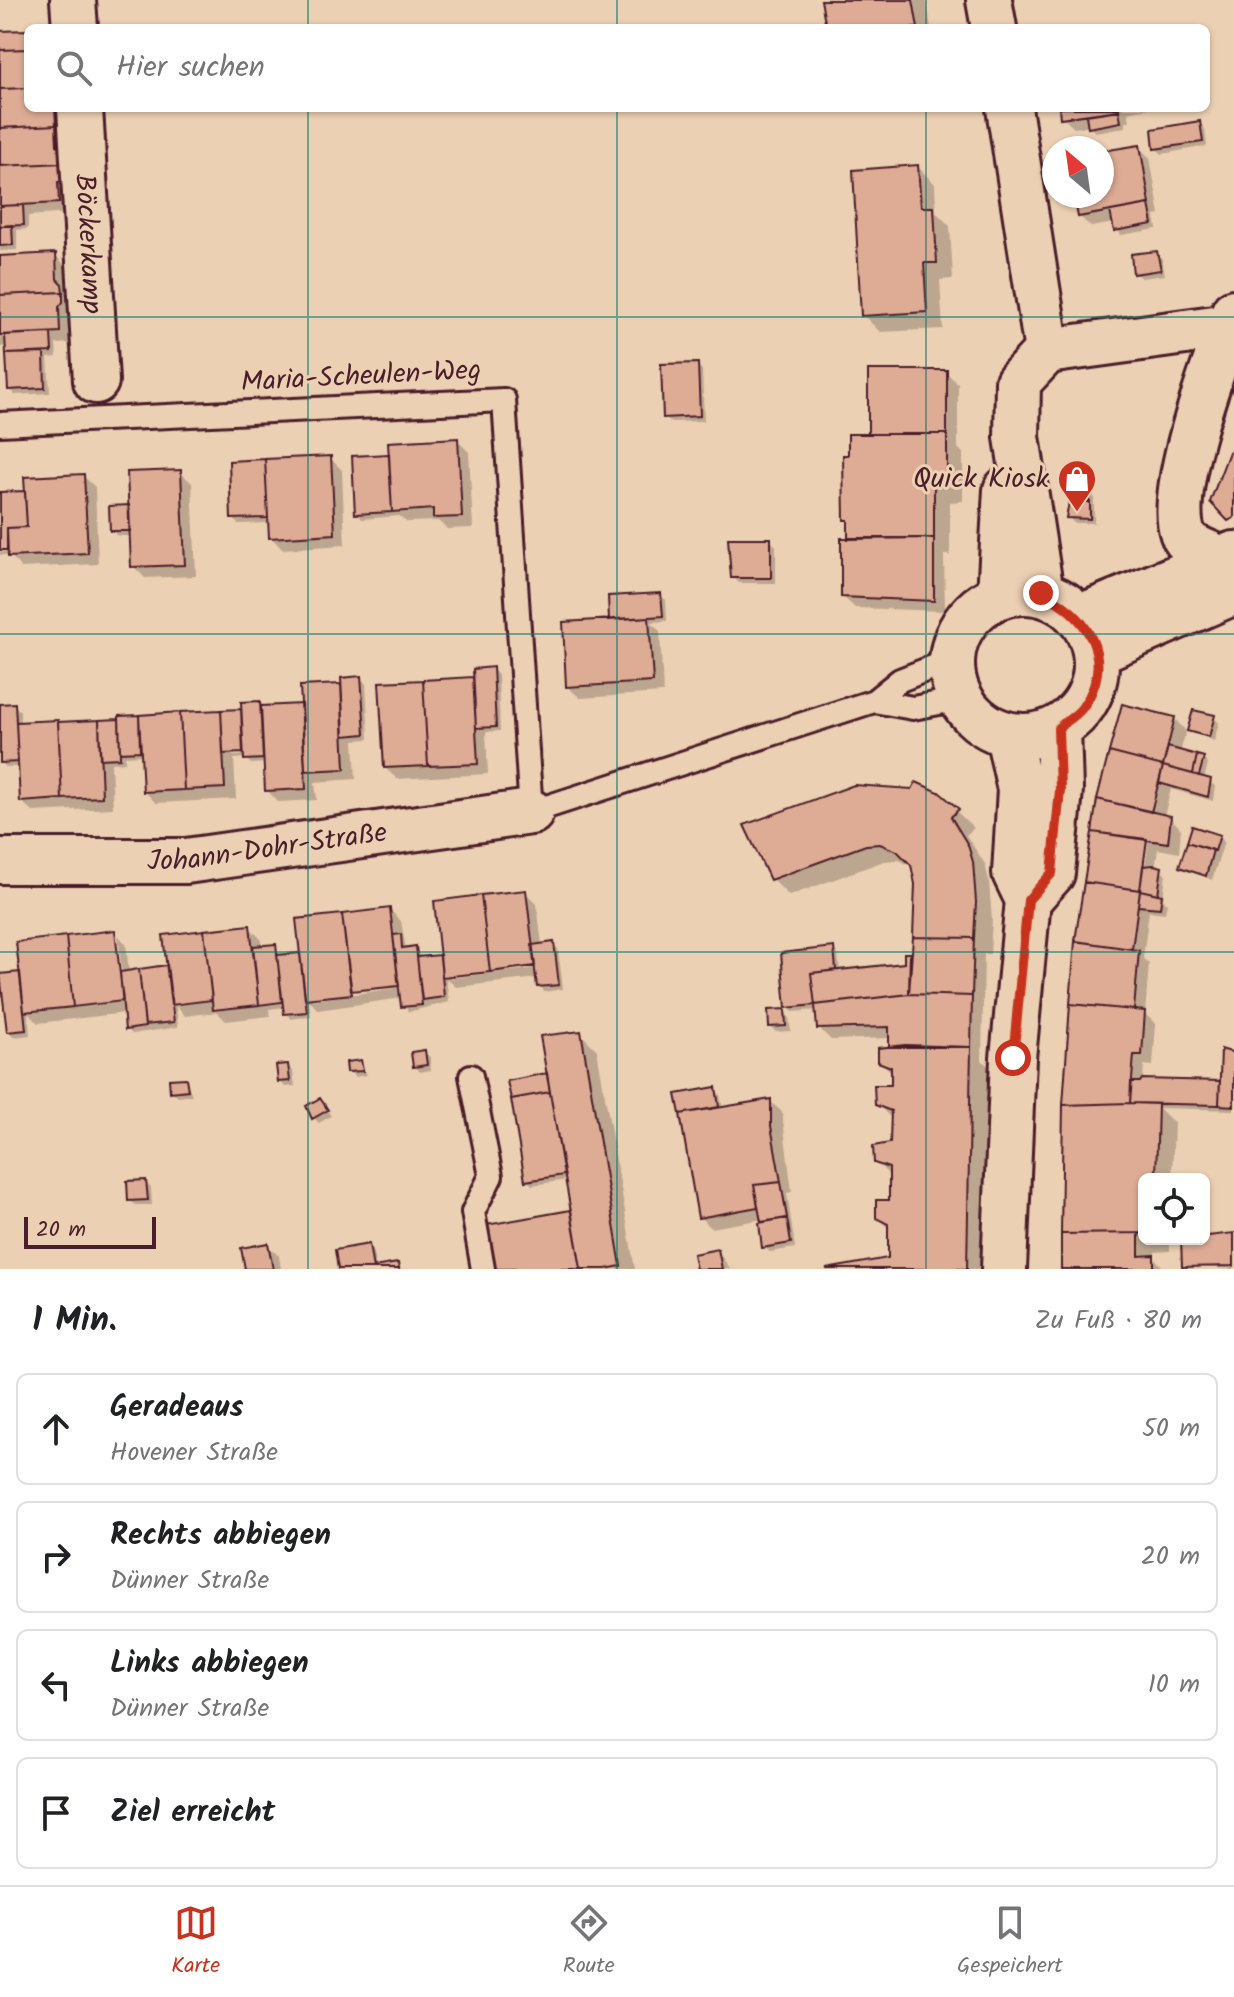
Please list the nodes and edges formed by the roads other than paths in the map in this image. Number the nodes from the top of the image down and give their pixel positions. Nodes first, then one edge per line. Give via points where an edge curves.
1 (73, 0) edge
2 (989, 0) edge
3 (75, 24) edge
4 (993, 24) edge
5 (80, 112) edge
6 (1010, 112) edge
7 (1231, 319) edge
8 (1047, 351) junction
9 (96, 381) dead end
10 (0, 424) edge
11 (1230, 568) edge
12 (1021, 594) junction
13 (1088, 634) junction
14 (955, 679) junction
15 (874, 701) junction
16 (1058, 728) junction
17 (1008, 735) junction
18 (531, 812) junction
19 (0, 861) edge
20 (1028, 900) junction
21 (471, 1076) dead end
22 (483, 1269) edge
23 (1004, 1269) edge

1 - 3 street
2 - 4 street
5 - 9 street, Böckerkamp
6 - 8 street
7 - 8 street
7 - 11 street via 1180,475 1178,521 1187,542
8 - 12 street via 1018,382
10 - 18 lane, Maria-Scheulen-Weg via 504,400
11 - 13 street
12 - 13 street via 1062,602
12 - 14 street via 975,609 958,632
13 - 16 street via 1095,682 1081,709
14 - 15 lane via 900,680
14 - 15 lane via 913,708
14 - 17 street via 989,728
15 - 18 lane
16 - 17 street via 1034,737
16 - 20 street via 1060,790 1052,873
17 - 20 street via 1020,789 1015,873
18 - 19 street, Johann-Dohr-Straße via 186,861
20 - 23 street via 1013,1058
21 - 22 lane via 491,1176 473,1212

